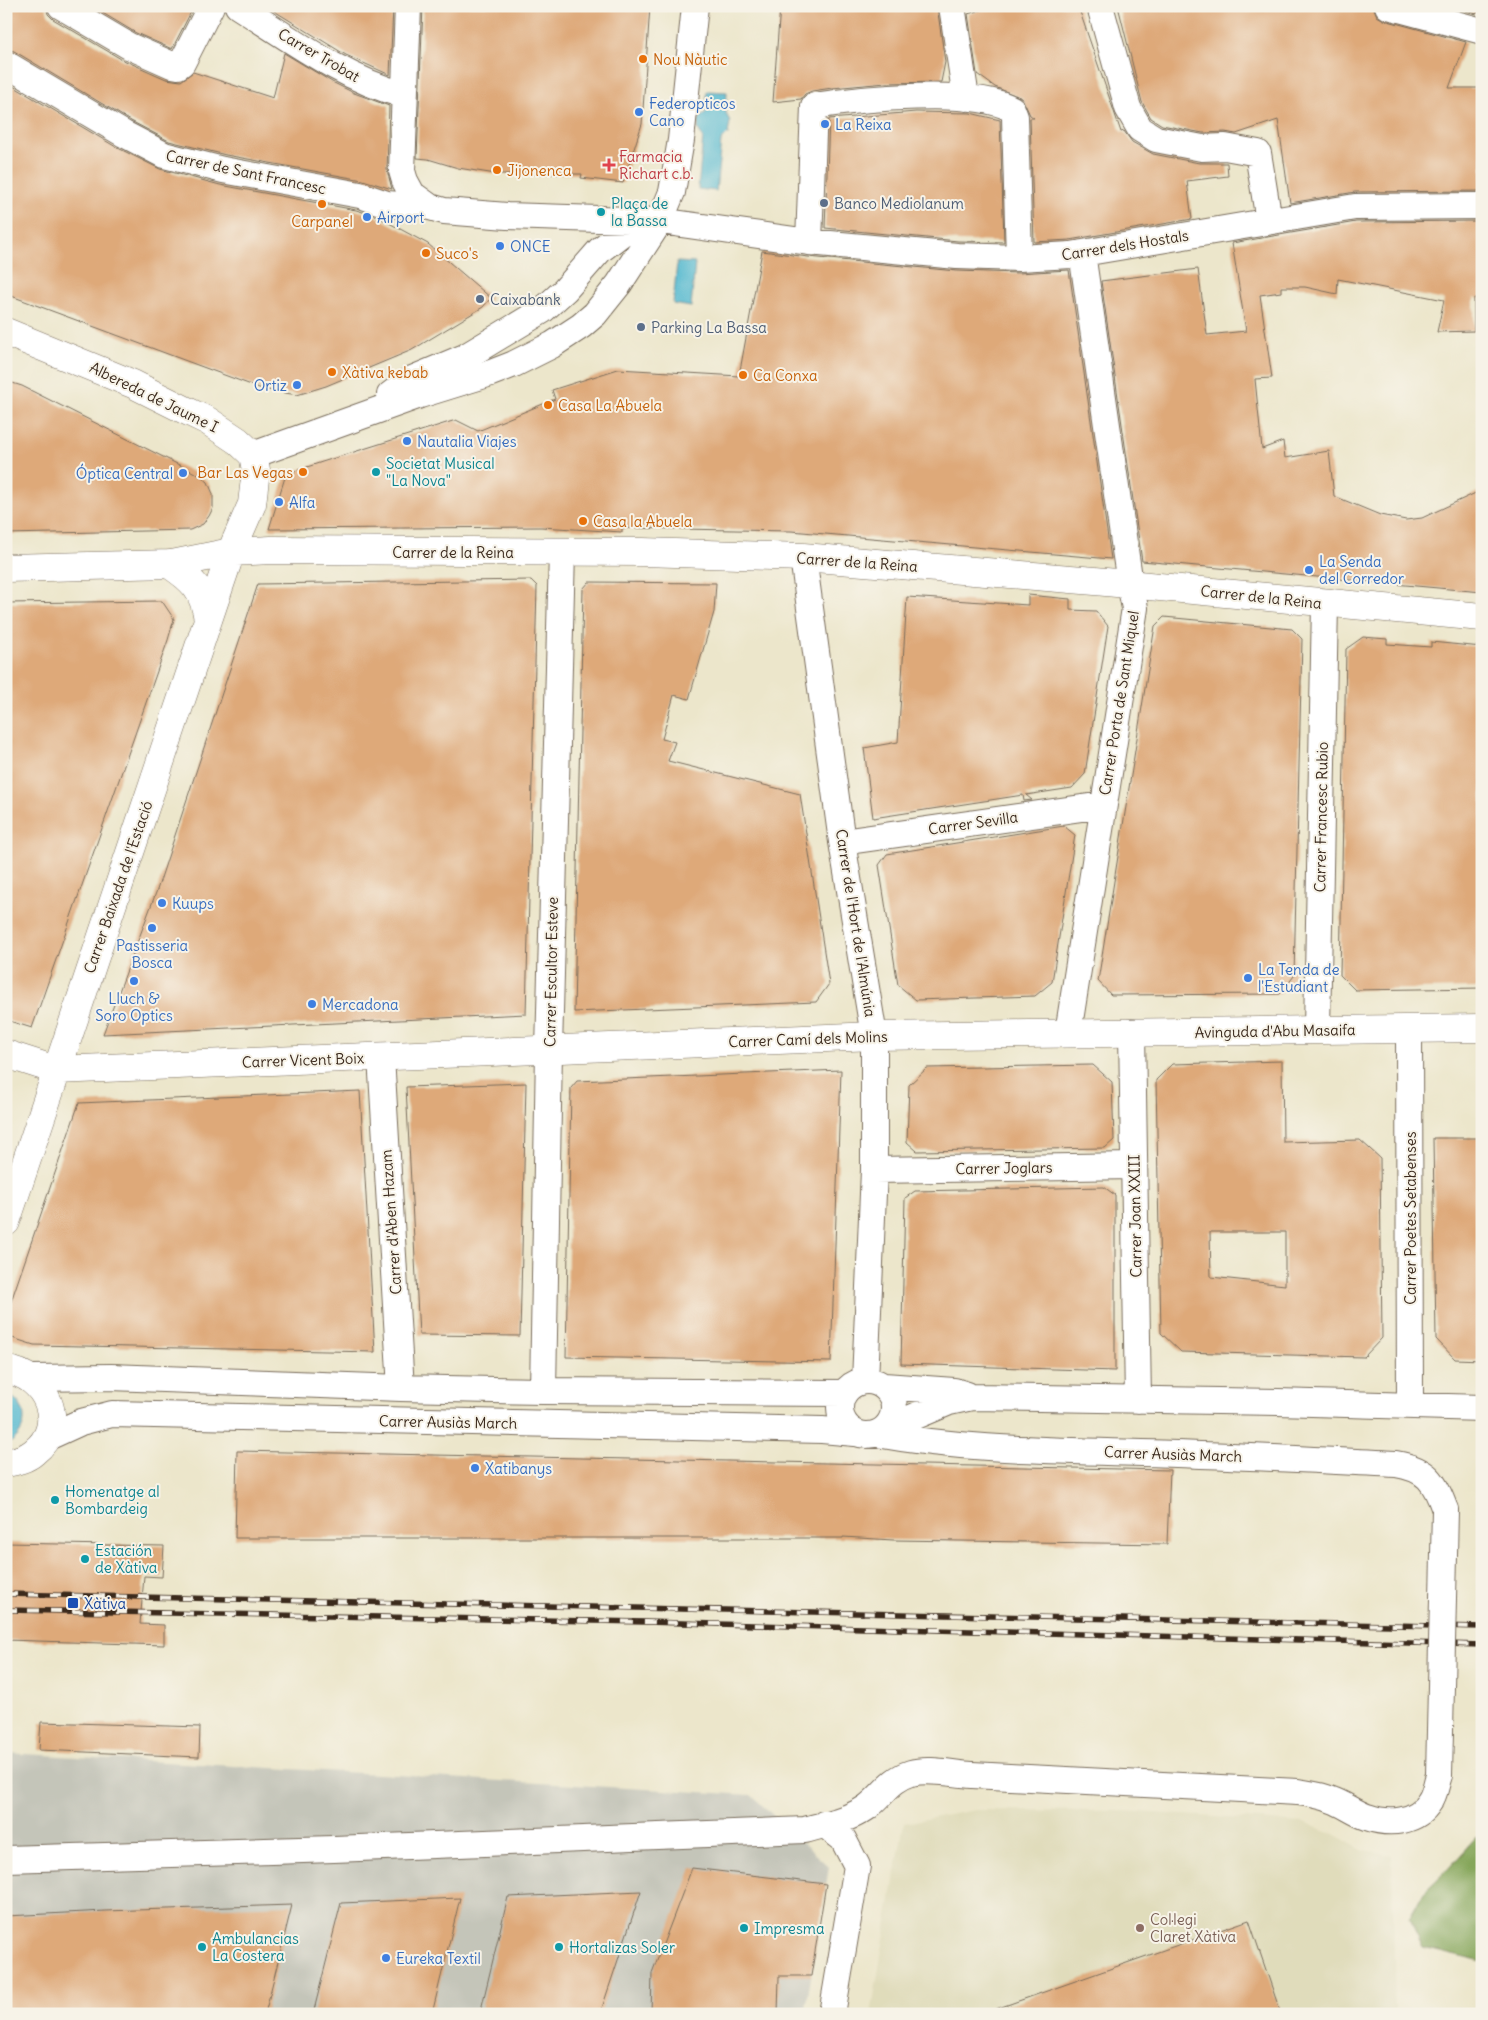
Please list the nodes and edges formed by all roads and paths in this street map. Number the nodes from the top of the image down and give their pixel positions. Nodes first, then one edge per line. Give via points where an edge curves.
1 (61, 6) edge
2 (211, 6) edge
3 (238, 6) edge
4 (408, 6) edge
5 (695, 6) edge
6 (952, 6) edge
7 (1100, 6) edge
8 (1388, 6) edge
9 (1482, 31) edge
10 (6, 64) edge
11 (404, 95) junction
12 (966, 98) junction
13 (418, 199) junction
14 (1482, 206) edge
15 (649, 221) junction
16 (1269, 221) junction
17 (809, 242) junction
18 (1082, 253) junction
19 (1019, 258) junction
20 (6, 332) edge
21 (362, 416) junction
22 (253, 455) junction
23 (231, 552) junction
24 (562, 552) junction
25 (803, 557) junction
26 (169, 564) junction
27 (6, 568) edge
28 (1130, 584) junction
29 (1325, 604) junction
30 (1482, 617) edge
31 (208, 620) junction
32 (1103, 805) junction
33 (842, 842) junction
34 (1482, 1028) edge
35 (1409, 1029) junction
36 (1317, 1030) junction
37 (1132, 1032) junction
38 (1068, 1033) junction
39 (874, 1036) junction
40 (549, 1050) junction
41 (6, 1054) edge
42 (381, 1057) junction
43 (56, 1070) junction
44 (1134, 1166) junction
45 (874, 1170) junction
46 (6, 1222) edge
47 (19, 1374) edge
48 (864, 1387) junction
49 (402, 1388) junction
50 (543, 1391) junction
51 (972, 1397) junction
52 (1138, 1400) junction
53 (1410, 1406) junction
54 (1482, 1408) edge
55 (872, 1432) junction
56 (46, 1438) junction
57 (6, 1463) edge
58 (824, 1824) junction
59 (6, 1859) edge
60 (832, 2014) edge

1 - 2 street via 129,46 178,66
3 - 11 street, Carrer Trobat via 353,76
4 - 11 street
5 - 15 street via 677,170 672,192
6 - 12 street
7 - 16 street via 1128,108 1140,129 1156,138 1202,148 1225,147 1258,153
8 - 9 street
10 - 13 street, Carrer de Sant Francesc via 164,155 224,170 360,195 387,204 400,205
11 - 13 street via 402,171 408,189
12 - 17 street via 895,97 814,106
12 - 19 street via 999,103 1012,109 1015,117
13 - 15 street via 444,211
14 - 16 street, Carrer dels Hostals via 1356,208
15 - 17 street, Carrer dels Hostals
15 - 21 street via 600,250 543,310 465,357 410,380
15 - 21 street via 605,304 581,326 514,364
16 - 18 street, Carrer dels Hostals
17 - 19 street, Carrer dels Hostals via 957,256
18 - 19 street, Carrer dels Hostals
18 - 28 street, Carrer Porta de Sant Miquel
20 - 22 street, Albereda de Jaume I via 133,384 208,421
21 - 22 street
22 - 23 street, Carrer Baixada de l'Estació via 256,484 252,504
23 - 24 street, Carrer de la Reina
23 - 26 street, Carrer de la Reina
23 - 31 street, Carrer Baixada de l'Estació
24 - 25 street, Carrer de la Reina
24 - 40 street, Carrer Escultor Esteve
25 - 28 street, Carrer de la Reina
25 - 33 street, Carrer de l'Hort de l'Almúnia
26 - 27 street, Carrer de la Reina
26 - 31 street via 194,584 205,602
28 - 29 street, Carrer de la Reina
28 - 32 street, Carrer Porta de Sant Miquel via 1135,608
29 - 30 street, Carrer de la Reina
29 - 36 street, Carrer Francesc Rubio
31 - 43 street, Carrer Baixada de l'Estació
32 - 33 street, Carrer Sevilla
32 - 38 street, Carrer Porta de Sant Miquel
33 - 39 street, Carrer de l'Hort de l'Almúnia
34 - 35 street, Avinguda d'Abu Masaifa
35 - 36 street, Avinguda d'Abu Masaifa
35 - 53 street, Carrer Poetes Setabenses
36 - 37 street, Avinguda d'Abu Masaifa
37 - 38 street, Avinguda d'Abu Masaifa
37 - 44 street, Carrer Joan XXIII
38 - 39 street, Carrer Camí dels Molins
39 - 40 street, Carrer Camí dels Molins
39 - 45 street, Carrer de l'Hort de l'Almúnia
40 - 42 street, Carrer Vicent Boix
40 - 50 street, Carrer Escultor Esteve
41 - 43 street
42 - 43 street, Carrer Vicent Boix
42 - 49 street, Carrer d'Aben Hazam
43 - 46 street, Carrer Baixada de l'Estació
44 - 45 street, Carrer Joglars
44 - 52 street, Carrer Joan XXIII
45 - 48 street, Carrer de l'Hort de l'Almúnia
47 - 49 street, Carrer Ausiàs March
47 - 56 street via 43,1390 50,1406 51,1422
48 - 50 street, Carrer Ausiàs March
48 - 51 street, Carrer Ausiàs March via 954,1391
48 - 55 street via 893,1400 895,1408 894,1416
48 - 55 street via 840,1402 840,1411 847,1428
49 - 50 street, Carrer Ausiàs March
51 - 52 street, Carrer Ausiàs March
51 - 55 street, Carrer Ausiàs March via 949,1402
52 - 53 street, Carrer Ausiàs March
53 - 54 street, Carrer Ausiàs March
55 - 56 street, Carrer Ausiàs March via 112,1414 81,1422
55 - 58 street, Carrer Ausiàs March, bridge via 939,1444 1396,1464 1424,1473 1434,1484 1445,1510 1439,1776 1430,1802 1422,1811 1413,1817 1389,1822 1366,1817 1334,1800 1298,1792 912,1772 895,1779 867,1808 850,1817
56 - 57 street via 36,1451 22,1460
58 - 59 street via 805,1830
58 - 60 street via 843,1839 857,1866

